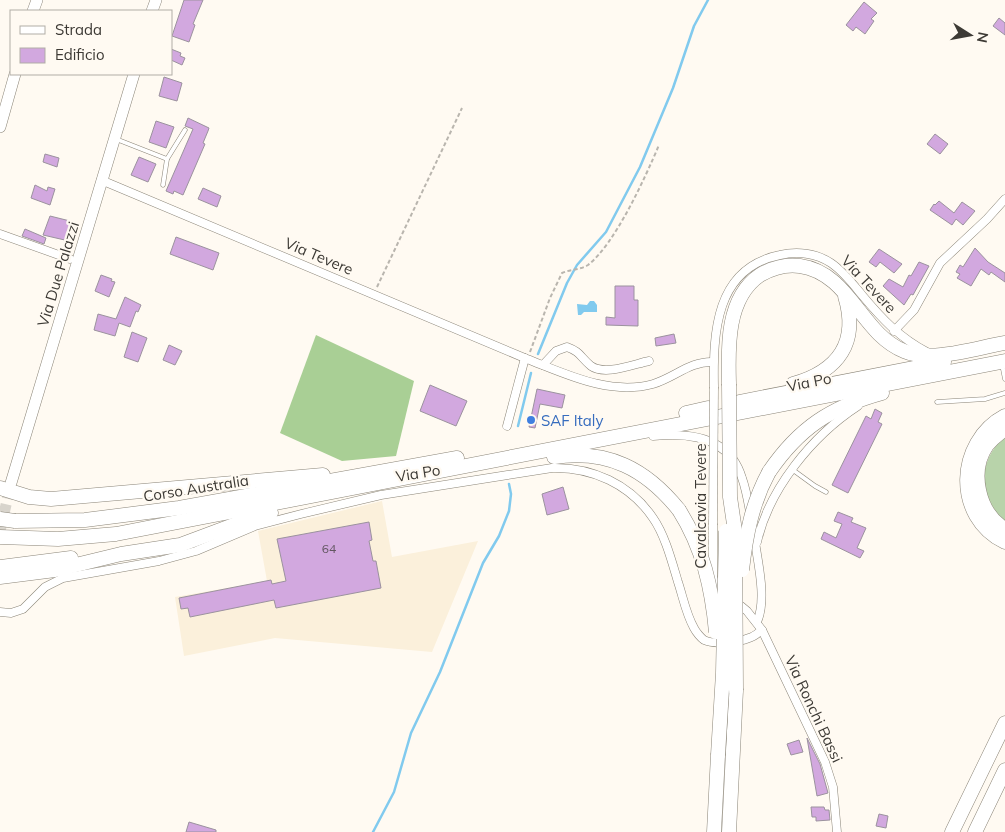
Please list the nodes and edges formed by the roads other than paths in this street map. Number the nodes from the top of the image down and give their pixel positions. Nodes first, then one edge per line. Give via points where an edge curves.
1 (15, 75) edge
2 (134, 75) edge
3 (0, 128) edge
4 (185, 130) dead end
5 (114, 138) junction
6 (167, 159) junction
7 (102, 180) junction
8 (163, 185) dead end
9 (1005, 199) edge
10 (0, 234) edge
11 (70, 259) dead end
12 (844, 292) junction
13 (894, 331) junction
14 (1005, 343) edge
15 (936, 355) junction
16 (1004, 357) edge
17 (526, 358) junction
18 (649, 361) dead end
19 (713, 362) junction
20 (543, 365) junction
21 (972, 367) junction
22 (1005, 379) edge
23 (1005, 393) edge
24 (874, 395) junction
25 (937, 402) dead end
26 (708, 408) dead end
27 (1005, 416) edge
28 (507, 426) dead end
29 (1005, 429) edge
30 (617, 436) junction
31 (452, 469) junction
32 (396, 470) junction
33 (793, 470) junction
34 (6, 486) edge
35 (355, 488) junction
36 (826, 492) dead end
37 (730, 499) junction
38 (0, 519) edge
39 (1005, 529) edge
40 (4, 538) edge
41 (1005, 542) edge
42 (756, 549) junction
43 (121, 554) junction
44 (0, 567) edge
45 (0, 577) edge
46 (0, 612) edge
47 (760, 626) junction
48 (736, 690) junction
49 (1005, 723) edge
50 (718, 755) junction
51 (1005, 770) edge
52 (714, 832) edge
53 (729, 832) edge
54 (837, 832) edge
55 (952, 832) edge
56 (975, 832) edge

1 - 3 street
2 - 5 street, Via Due Palazzi
4 - 6 lane
5 - 6 lane
5 - 7 street, Via Due Palazzi
6 - 8 lane
7 - 17 street, Via Tevere
7 - 34 street, Via Due Palazzi
9 - 13 street, Via Tevere via 940,263 914,310
10 - 11 street
12 - 15 highway via 880,336 892,345 917,355
12 - 16 highway, Via Po via 850,328 845,346 835,362 807,380 750,394 739,402
12 - 37 highway, bridge via 823,273 793,265 778,267 757,278 742,294 729,345
13 - 15 street, Via Tevere
13 - 19 street, Via Tevere via 830,262 808,254 786,253 749,267 734,282 717,322
14 - 15 highway
16 - 21 highway, Via Po
16 - 22 lane
17 - 20 street, Via Tevere
17 - 28 street
18 - 20 street via 605,371 586,362 577,350 566,347 556,351
19 - 20 street, Via Tevere via 700,363 654,384 633,388 612,388
19 - 47 street, Cavalcavia Tevere, bridge via 712,568 719,588
21 - 24 highway
21 - 30 highway, Via Po
23 - 25 lane via 985,399
24 - 33 street via 825,430
24 - 48 highway, bridge via 839,408 812,424 786,448 768,472 754,503 746,538
26 - 32 highway, Via Po
27 - 41 highway via 978,441 966,477 968,496 975,514 991,534
29 - 39 highway via 987,446 981,459 978,482 985,507 997,524
30 - 31 highway, Via Po
30 - 42 street via 692,436 713,441 725,450 742,476
31 - 35 highway, Via Po
31 - 50 highway, bridge via 567,455 591,456 615,461 656,484 679,510 697,544 706,571 718,653
32 - 34 highway via 51,499 30,497
32 - 38 highway, Corso Australia, bridge via 115,517
33 - 36 lane
33 - 42 street via 768,508
35 - 40 highway, Corso Australia via 116,534 58,539
35 - 43 highway via 247,520 180,545
37 - 48 highway, bridge via 734,532
37 - 50 highway, bridge
42 - 47 street via 763,598
43 - 44 highway
43 - 45 highway via 55,570
46 - 47 street, Via Po via 12,613 23,609 45,587 63,578 159,561 196,551 255,526 301,514 381,496 552,468 570,468 614,481 637,499 654,519 668,550 688,615 704,640 723,643 741,640 749,638
47 - 54 street, Via Ronchi Bassi via 826,762 833,787
48 - 53 highway
49 - 55 highway
50 - 52 highway
51 - 56 highway

